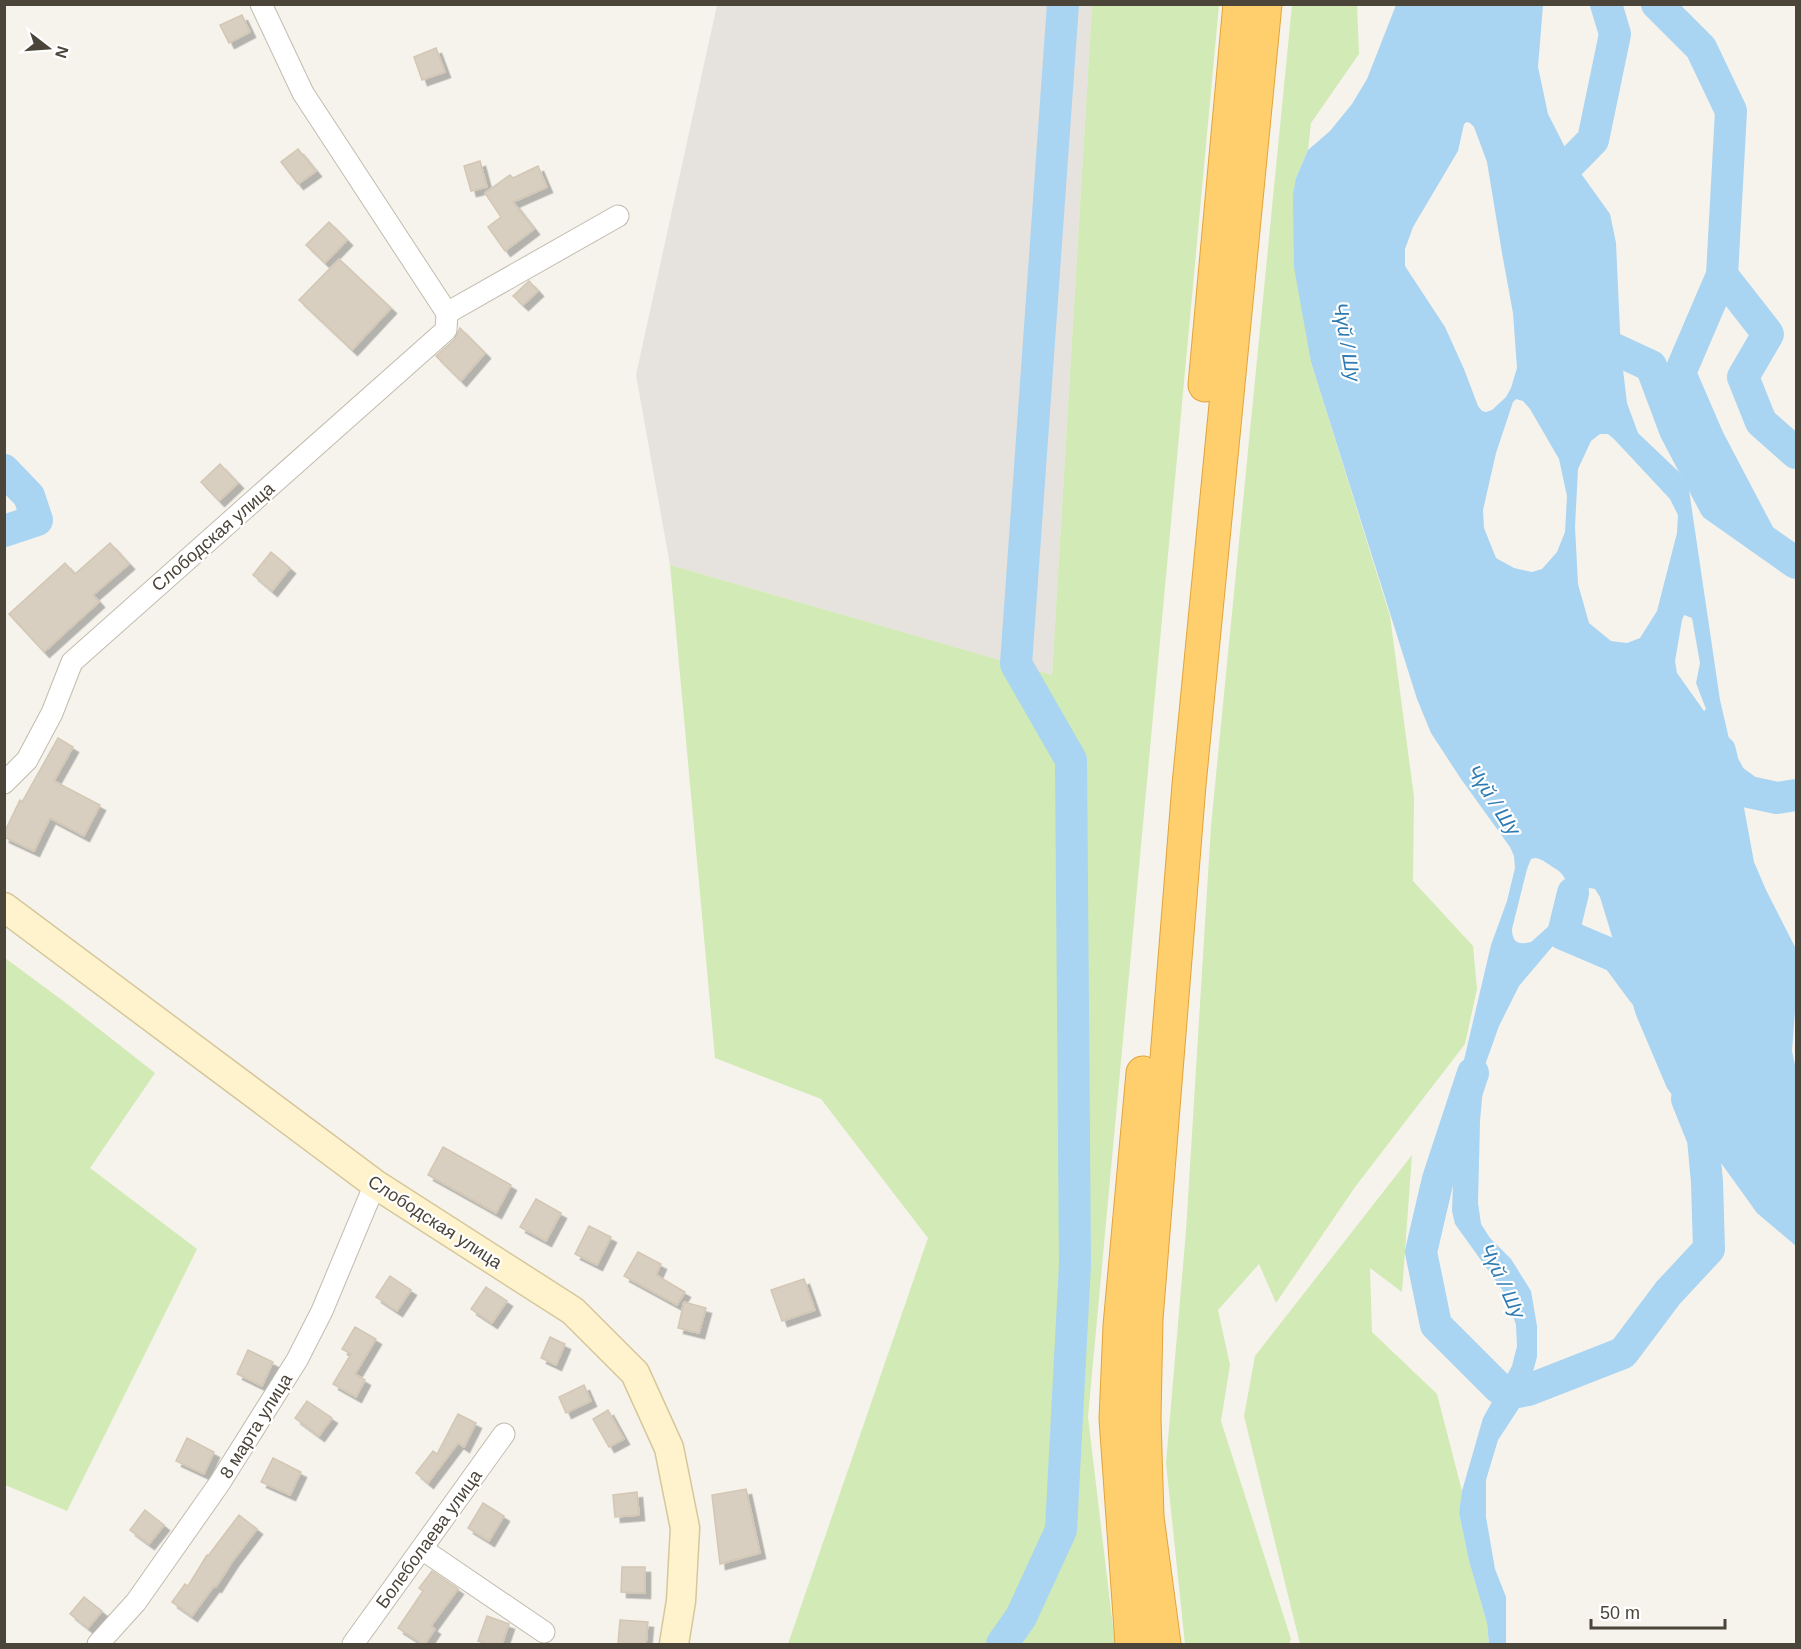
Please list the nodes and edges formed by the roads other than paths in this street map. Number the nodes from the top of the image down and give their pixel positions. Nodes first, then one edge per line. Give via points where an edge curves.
1 (261, 4) edge
2 (1240, 4) edge
3 (1265, 4) edge
4 (618, 216) dead end
5 (447, 313) junction
6 (4, 783) edge
7 (4, 908) edge
8 (375, 1184) junction
9 (504, 1434) dead end
10 (422, 1549) junction
11 (544, 1632) dead end
12 (98, 1644) edge
13 (353, 1644) edge
14 (674, 1644) edge
15 (1132, 1644) edge
16 (1164, 1644) edge

1 - 5 street via 303,93
2 - 15 highway via 1120,1326 1116,1419
3 - 16 highway via 1189,785 1146,1319 1147,1517
4 - 5 street
5 - 6 street, Слободская улица via 446,330 72,662 52,713 27,760
7 - 8 street, Слободская улица
8 - 12 street, 8 марта улица via 322,1311 297,1360 219,1484 136,1602
8 - 14 street, Слободская улица via 573,1311 635,1373 669,1448 685,1528
9 - 10 street, Болеболаева улица
10 - 11 street
10 - 13 street, Болеболаева улица

